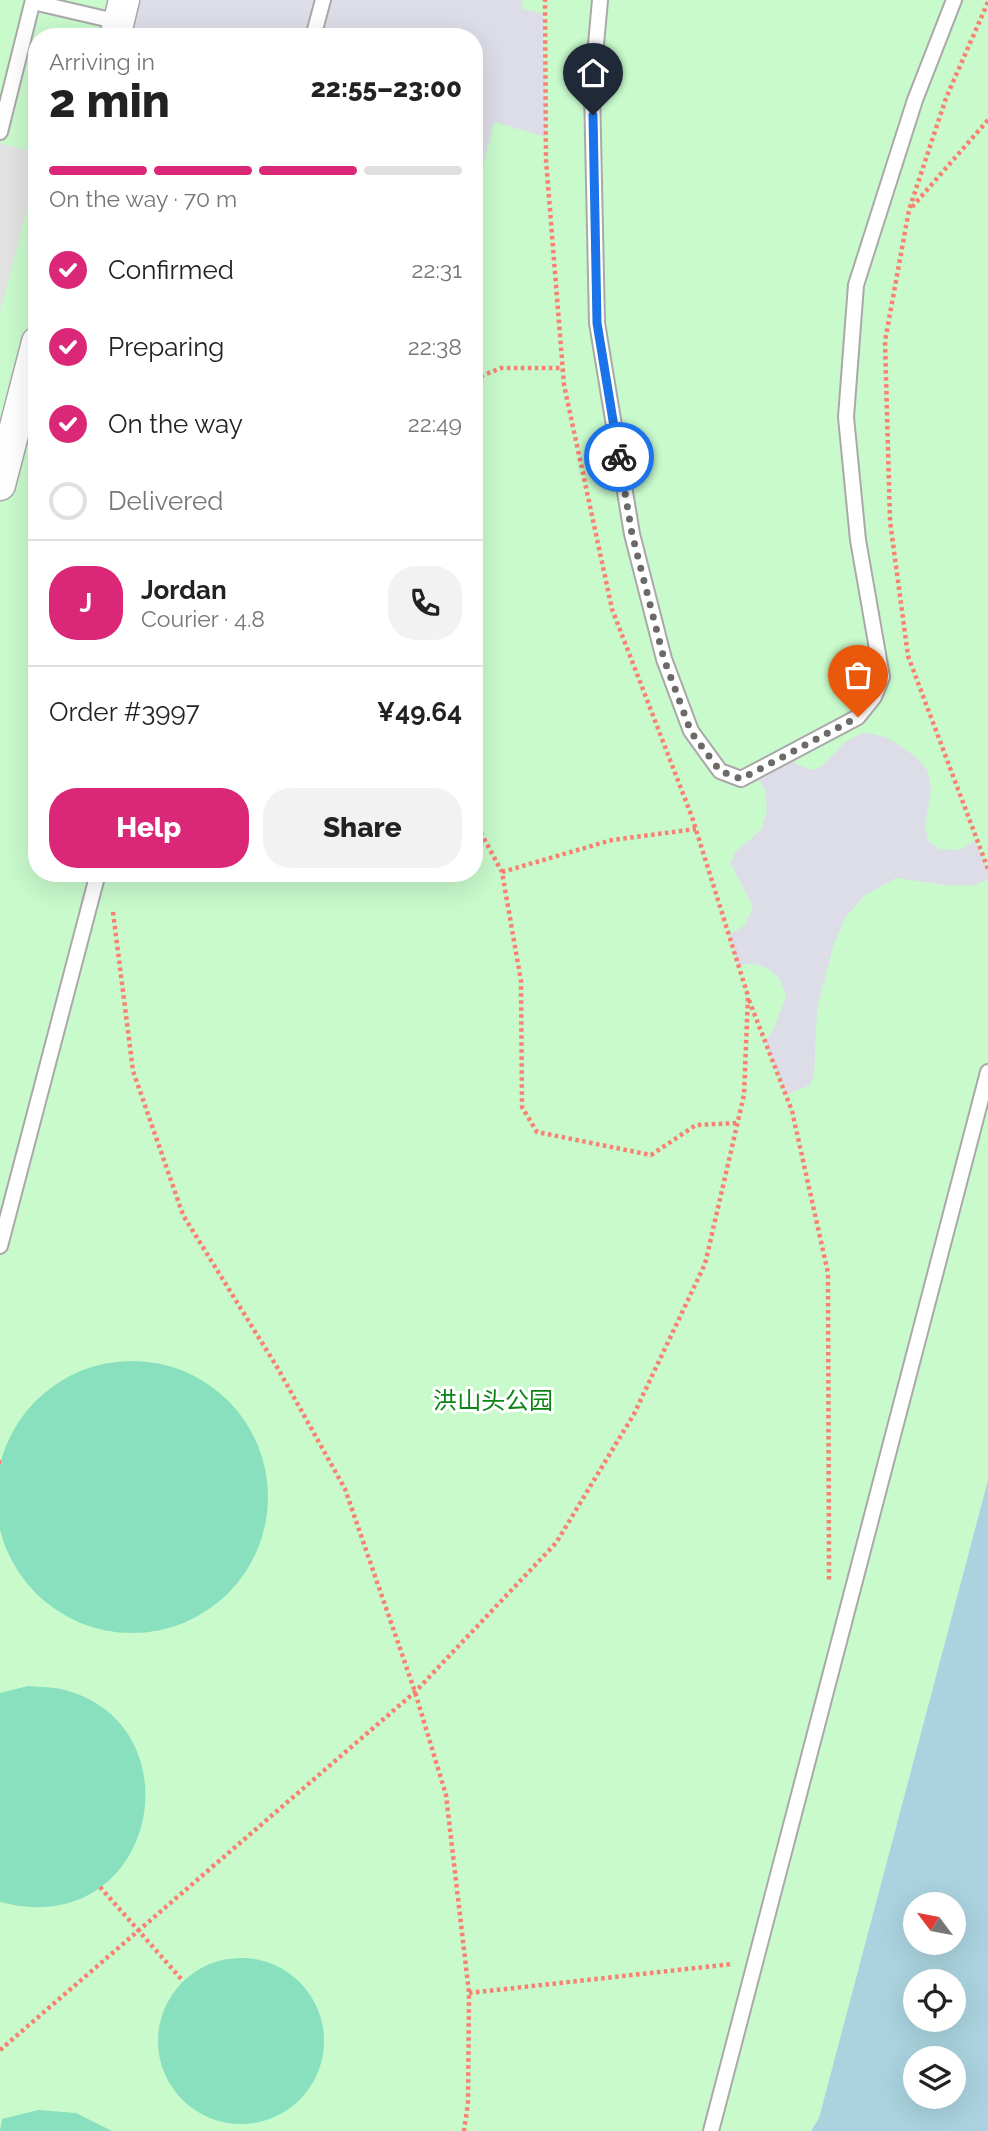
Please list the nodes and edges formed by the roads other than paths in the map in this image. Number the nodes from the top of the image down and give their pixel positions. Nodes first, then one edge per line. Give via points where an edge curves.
1 (323, 0) edge
2 (600, 0) edge
3 (954, 0) edge
4 (33, 1) edge
5 (119, 20) edge
6 (315, 28) edge
7 (0, 132) edge
8 (28, 377) edge
9 (0, 485) edge
10 (96, 882) edge
11 (988, 1072) edge
12 (0, 1246) edge
13 (711, 2131) edge

1 - 6 lane
2 - 3 lane via 592,89 597,323 632,534 664,659 691,732 720,771 741,779 858,717 882,677 858,540 846,417 856,285 915,100
4 - 5 lane
4 - 7 lane
8 - 9 street
10 - 12 lane
11 - 13 lane

